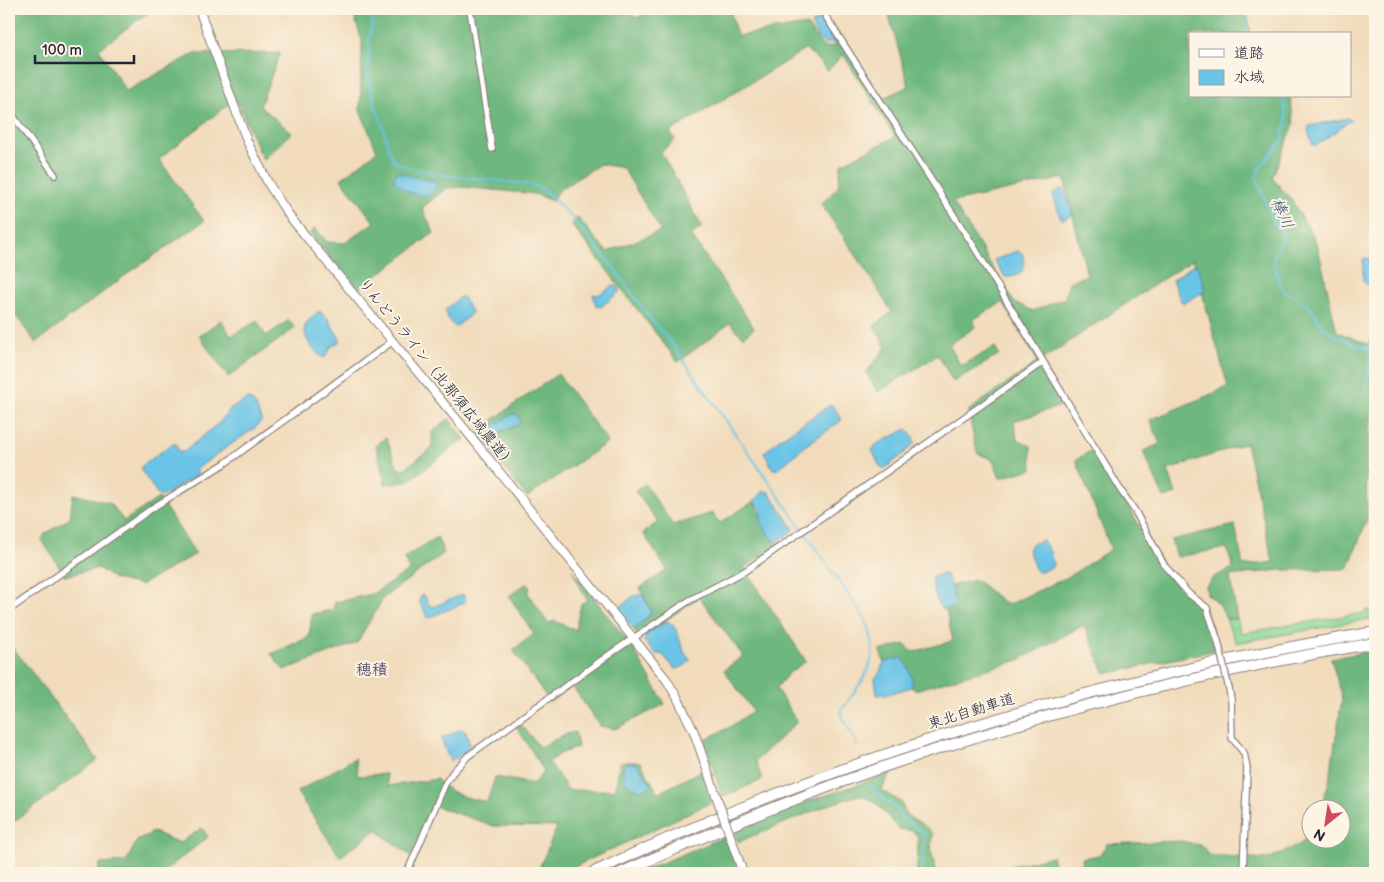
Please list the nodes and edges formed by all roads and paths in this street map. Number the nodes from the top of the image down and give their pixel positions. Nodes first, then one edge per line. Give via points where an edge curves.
1 (199, 9) edge
2 (470, 9) edge
3 (821, 9) edge
4 (9, 110) edge
5 (492, 150) dead end
6 (56, 175) dead end
7 (393, 341) junction
8 (1043, 362) junction
9 (9, 610) edge
10 (1375, 632) edge
11 (633, 638) junction
12 (1375, 644) edge
13 (407, 873) edge
14 (592, 873) edge
15 (620, 873) edge
16 (743, 873) edge
17 (1243, 873) edge

1 - 7 street, りんどうライン（北那須広域農道） via 248,141 268,183 290,217
2 - 5 street
3 - 8 street via 963,229
4 - 6 street
7 - 9 street via 224,464 154,507
7 - 11 street, りんどうライン（北那須広域農道）
8 - 11 street via 745,571 690,600
8 - 17 street, bridge via 1135,510 1164,564 1189,594 1207,608 1231,699 1232,738 1244,753 1247,768
10 - 14 highway, 東北自動車道 via 1166,673 975,725 807,783
11 - 13 street via 468,756 453,772 439,796
11 - 16 street, りんどうライン（北那須広域農道）, bridge via 666,679 694,732
12 - 15 highway, 東北自動車道 via 1167,684 987,734 809,794

